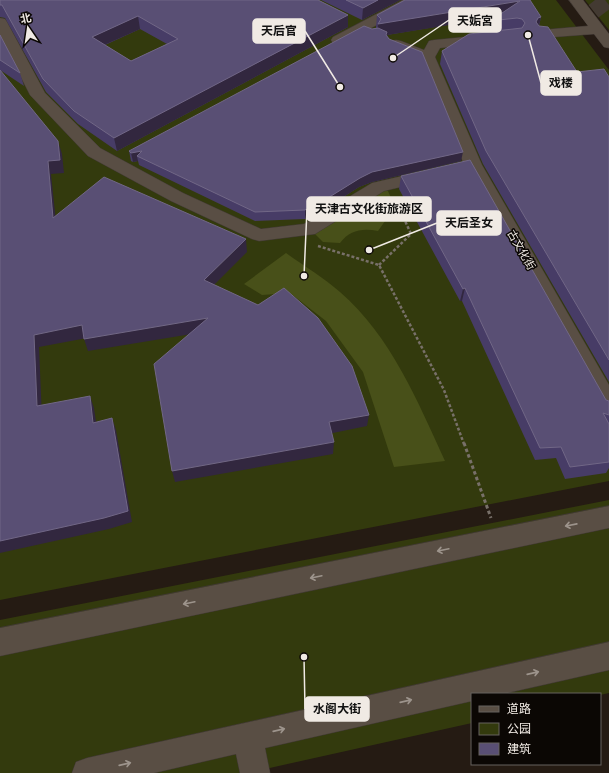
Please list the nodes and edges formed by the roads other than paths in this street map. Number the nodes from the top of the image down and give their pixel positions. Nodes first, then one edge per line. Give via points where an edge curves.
1 (413, 0) edge
2 (576, 0) edge
3 (0, 22) edge
4 (355, 24) junction
5 (598, 29) junction
6 (376, 34) edge
7 (541, 34) edge
8 (500, 38) edge
9 (397, 44) edge
10 (609, 44) edge
11 (327, 46) edge
12 (431, 51) junction
13 (473, 165) junction
14 (609, 405) edge
15 (609, 517) edge
16 (0, 642) edge
17 (609, 656) edge
18 (248, 737) junction
19 (87, 773) edge
20 (255, 773) edge

1 - 4 street
2 - 5 street
3 - 13 street via 38,95 94,152 119,158 177,197 259,236 308,230 378,187
4 - 6 street
4 - 11 street
5 - 7 street
5 - 10 street
8 - 12 street
9 - 12 street
12 - 13 street, 古文化街
13 - 14 street, 古文化街
15 -> 16 street
18 -> 17 street
19 -> 18 street
18 - 20 street

